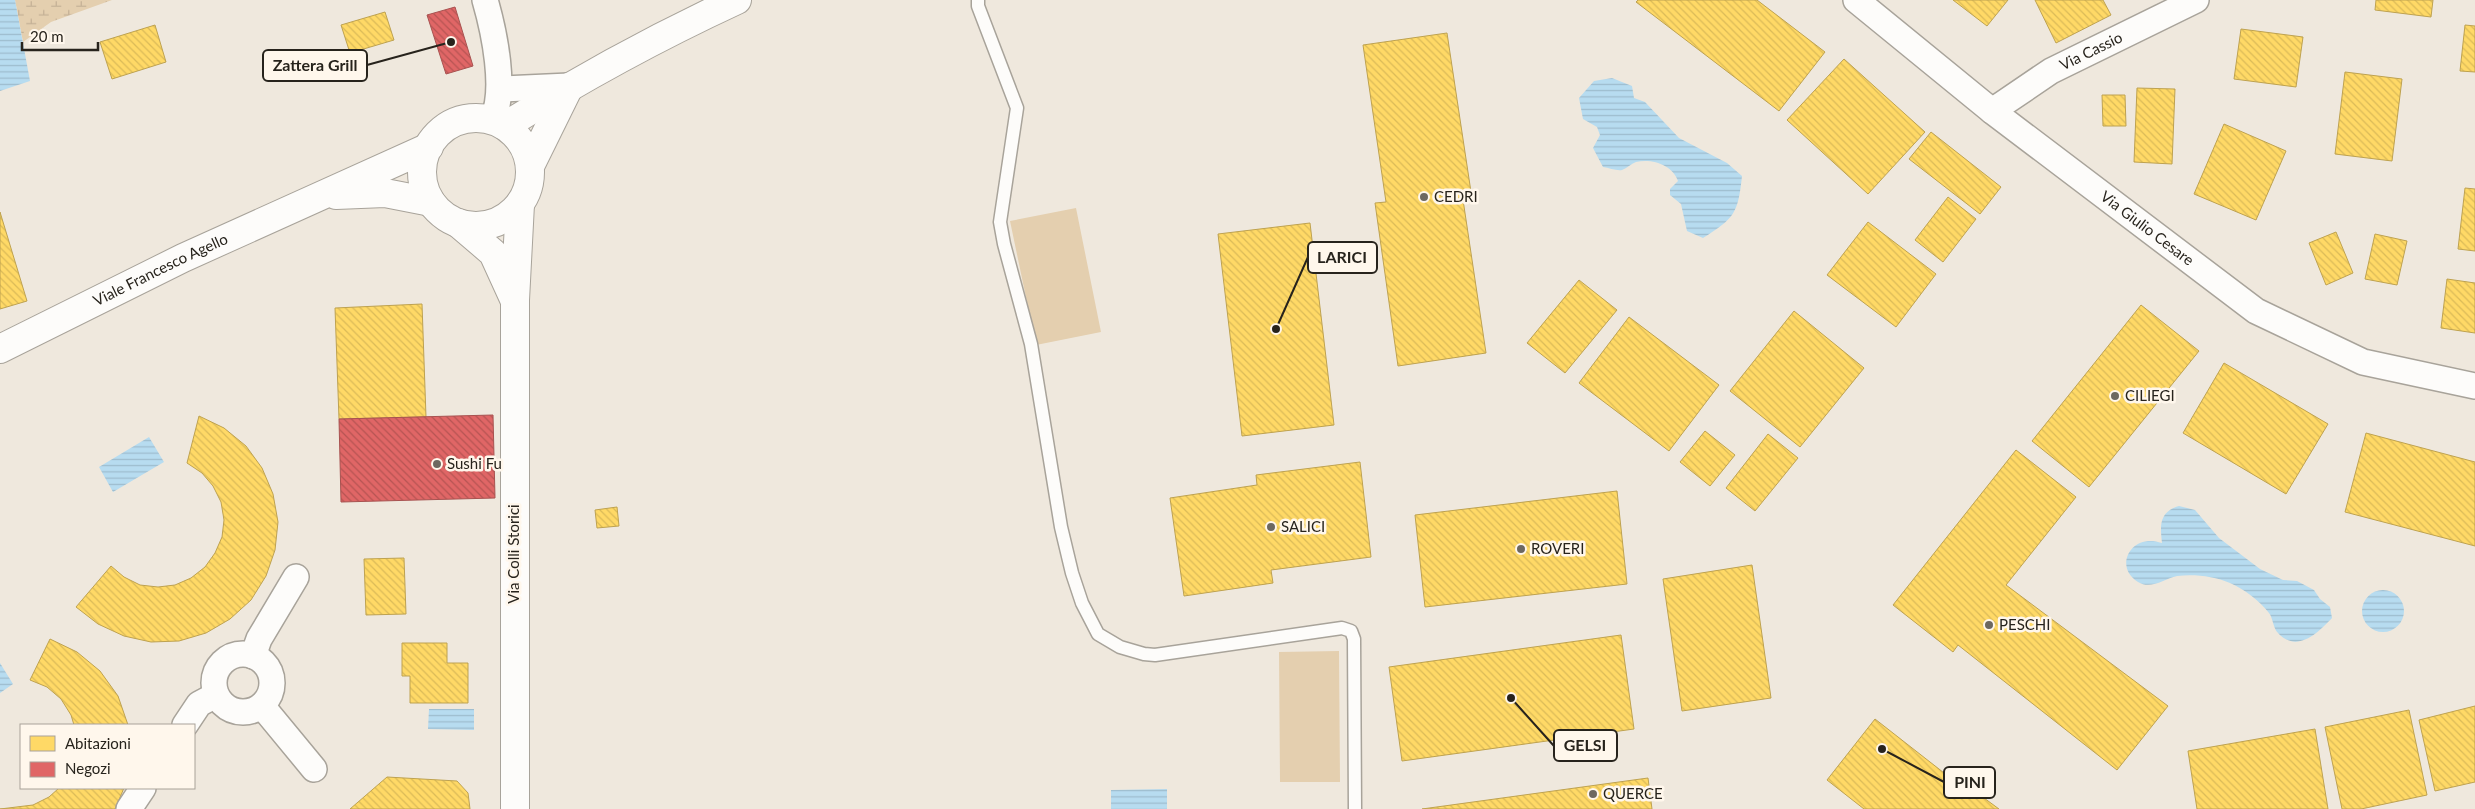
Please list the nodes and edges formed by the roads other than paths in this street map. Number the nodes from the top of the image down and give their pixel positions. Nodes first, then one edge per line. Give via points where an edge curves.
1 (485, 0) edge
2 (737, 0) edge
3 (978, 0) edge
4 (1856, 0) edge
5 (2196, 0) edge
6 (569, 86) junction
7 (500, 89) junction
8 (1992, 111) junction
9 (499, 123) junction
10 (429, 147) junction
11 (530, 166) junction
12 (322, 196) junction
13 (431, 202) junction
14 (520, 204) junction
15 (458, 223) junction
16 (515, 300) junction
17 (0, 349) edge
18 (2475, 386) edge
19 (296, 576) dead end
20 (253, 656) junction
21 (216, 694) junction
22 (262, 706) junction
23 (186, 724) edge
24 (314, 769) dead end
25 (141, 789) edge
26 (128, 809) edge
27 (515, 809) edge
28 (1355, 809) edge

1 - 7 street
2 - 6 main road
3 - 28 lane via 1017,108 1000,222 1031,344 1061,526 1072,573 1089,622 1098,634 1120,647 1155,655 1342,628 1351,631 1354,639
4 - 8 street, Via Giulio Cesare
5 - 8 street, Via Cassio via 2051,71
6 - 7 street
6 - 9 main road
6 - 11 main road
7 - 9 street
8 - 18 street, Via Giulio Cesare via 2256,311 2363,362
9 - 10 main road via 480,118 456,122 436,137
9 - 11 main road via 522,144
10 - 12 main road, Viale Francesco Agello
10 - 13 main road via 422,175
11 - 14 main road via 530,180
12 - 13 main road, Viale Francesco Agello via 385,194
12 - 17 main road, Viale Francesco Agello via 183,258
13 - 15 main road via 447,218
14 - 15 main road via 498,221 485,225
14 - 16 main road, Via Colli Storici
15 - 16 main road, Via Colli Storici via 493,253
16 - 27 main road, Via Colli Storici
19 - 20 street via 259,639
20 - 21 street via 234,655 219,667 214,676
20 - 22 street via 262,661 272,678 268,698
21 - 22 street via 227,708 236,712
21 - 23 street via 199,704
22 - 24 street
25 - 26 street

